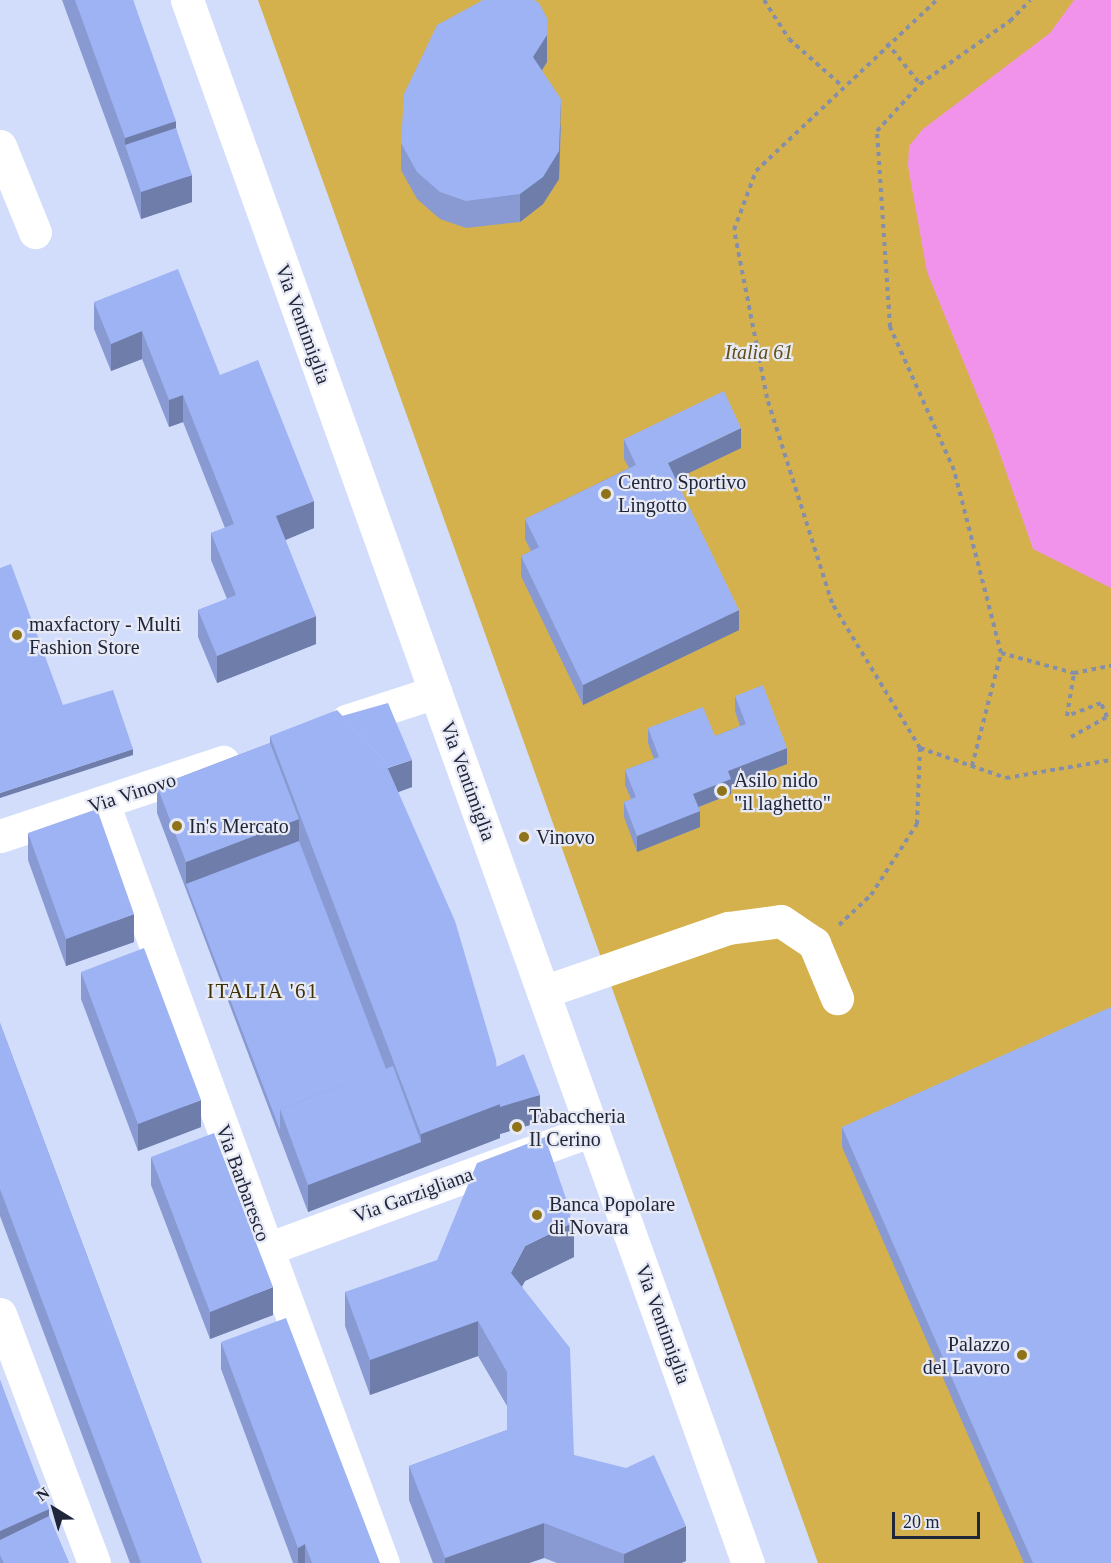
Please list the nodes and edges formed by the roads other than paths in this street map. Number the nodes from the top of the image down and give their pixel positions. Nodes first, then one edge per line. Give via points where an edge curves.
1 (187, 0) edge
2 (0, 146) edge
3 (35, 232) dead end
4 (435, 692) junction
5 (311, 733) edge
6 (256, 751) edge
7 (103, 803) junction
8 (0, 836) edge
9 (543, 992) junction
10 (837, 998) dead end
11 (592, 1130) junction
12 (267, 1249) junction
13 (0, 1314) edge
14 (94, 1563) edge
15 (382, 1563) edge
16 (748, 1563) edge

1 - 4 street, Via Ventimiglia
2 - 3 street
4 - 5 street
4 - 9 street, Via Ventimiglia
6 - 7 street, Via Vinovo
7 - 8 street, Via Vinovo
7 - 12 street, Via Barbaresco
9 - 10 street via 728,928 781,921 814,943
9 - 11 street, Via Ventimiglia
11 - 12 street, Via Garzigliana
11 - 16 street, Via Ventimiglia
12 - 15 street, Via Barbaresco
13 - 14 street

